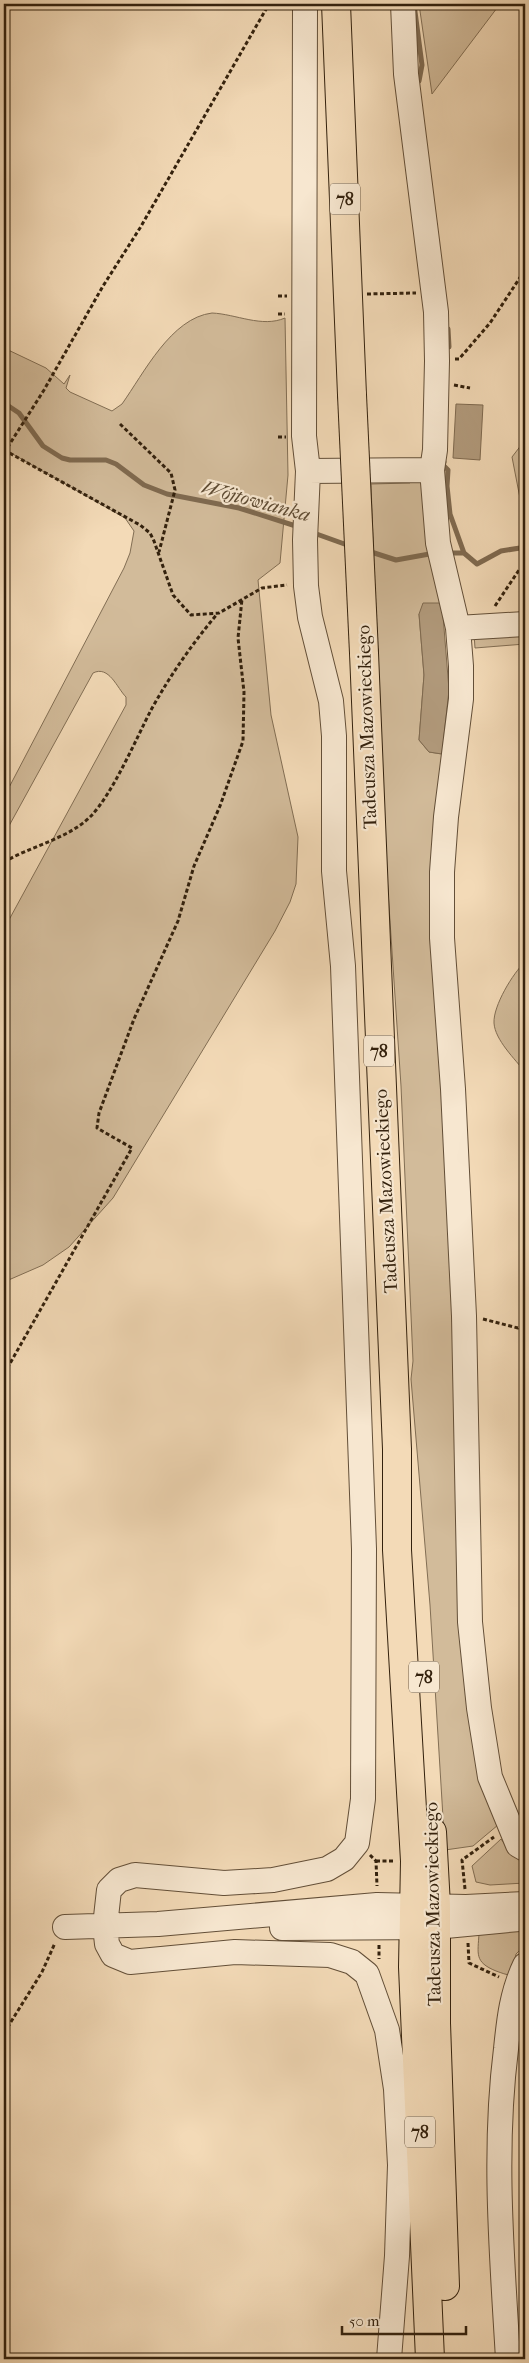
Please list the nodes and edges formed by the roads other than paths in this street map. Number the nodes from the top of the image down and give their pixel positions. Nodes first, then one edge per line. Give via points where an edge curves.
1 (305, 4) edge
2 (336, 4) edge
3 (403, 4) edge
4 (432, 470) junction
5 (308, 471) junction
6 (525, 624) edge
7 (458, 628) junction
8 (525, 1849) edge
9 (525, 1904) edge
10 (425, 1916) junction
11 (525, 1918) edge
12 (104, 1926) junction
13 (65, 1927) road end
14 (525, 1965) edge
15 (428, 2307) junction
16 (389, 2359) edge
17 (418, 2359) edge
18 (430, 2359) edge
19 (447, 2359) edge
20 (508, 2359) edge

1 - 5 street via 304,436
2 - 10 main road, Tadeusza Mazowieckiego / 78, bridge via 397,1449 397,1550
3 - 4 street via 406,74 433,292 437,361
4 - 5 street
4 - 7 street via 440,551
5 - 12 street via 306,586 310,617 331,700 334,736 334,871 343,966 364,1550 363,1799 357,1843 344,1860 327,1869 273,1880 224,1883 134,1875 120,1880 109,1890
6 - 7 street
7 - 8 street via 461,699 446,817 442,938 464,1316 470,1622 490,1776 518,1845
9 - 10 street
10 - 11 street
10 - 12 street via 377,1905
10 - 15 main road, Tadeusza Mazowieckiego / 78 via 413,1967
10 - 19 main road, Tadeusza Mazowieckiego / 78 via 436,2023
12 - 13 street
12 - 16 street via 107,1944 114,1955 130,1962 235,1952 330,1955 352,1962 369,1978 387,2030 396,2089 400,2165
14 - 20 street via 510,2008 501,2090 500,2163
15 - 17 street
15 - 18 main road, Tadeusza Mazowieckiego / 78

